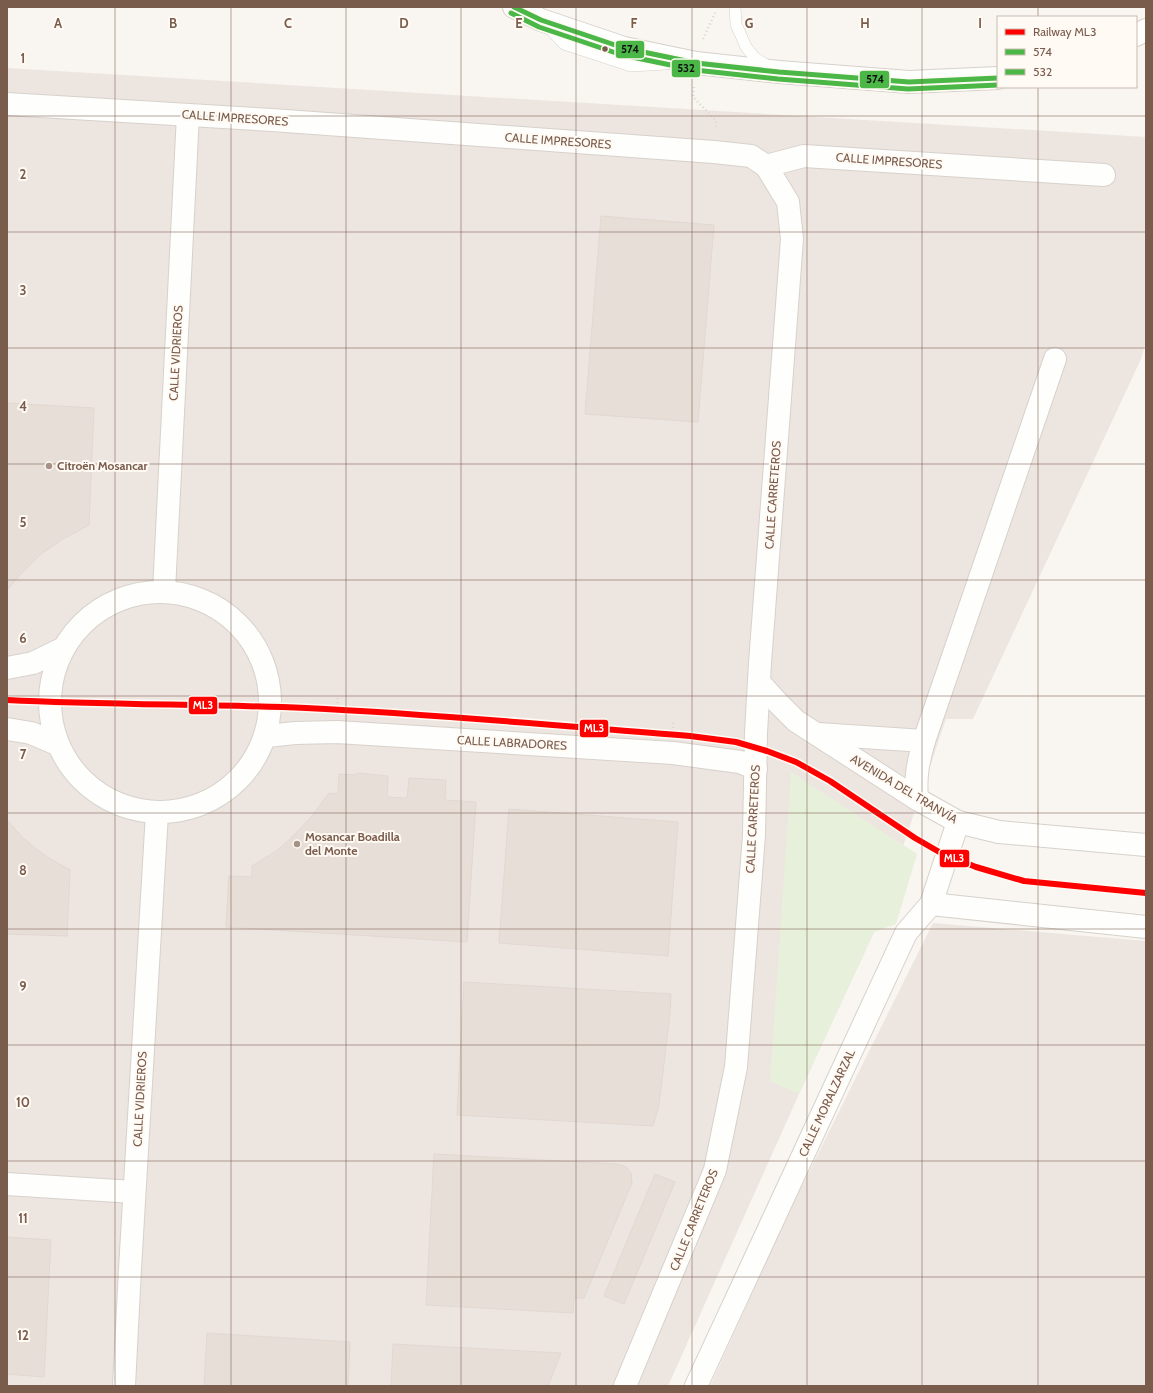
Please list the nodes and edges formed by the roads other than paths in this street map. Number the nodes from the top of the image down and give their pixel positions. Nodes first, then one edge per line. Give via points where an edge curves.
1 (514, 7) edge
2 (735, 7) edge
3 (1146, 30) edge
4 (1137, 34) edge
5 (779, 72) junction
6 (997, 78) edge
7 (7, 104) edge
8 (188, 115) junction
9 (766, 166) junction
10 (1104, 175) dead end
11 (1055, 359) dead end
12 (164, 591) junction
13 (62, 649) junction
14 (7, 668) edge
15 (759, 682) junction
16 (7, 729) edge
17 (814, 733) junction
18 (267, 736) junction
19 (924, 741) junction
20 (57, 744) junction
21 (756, 769) junction
22 (917, 799) junction
23 (156, 813) junction
24 (958, 822) junction
25 (1146, 846) edge
26 (931, 904) junction
27 (1146, 927) edge
28 (7, 1184) edge
29 (134, 1192) junction
30 (124, 1386) edge
31 (625, 1386) edge
32 (696, 1386) edge

1 - 5 street via 541,20 624,48 696,63
2 - 5 lane via 736,24 746,47 755,58
3 - 4 street
5 - 6 street via 909,82
7 - 8 street, CALLE IMPRESORES
8 - 9 street, CALLE IMPRESORES via 714,152 751,156
8 - 12 street, CALLE VIDRIEROS
9 - 10 street, CALLE IMPRESORES via 804,156
9 - 15 street, CALLE CARRETEROS via 788,202 792,239
11 - 19 street
12 - 13 street via 123,597 88,618
12 - 18 street via 203,599 237,621 261,654 272,692
13 - 14 street via 33,663
13 - 20 street via 54,668 49,702
15 - 17 street, AVENIDA DEL TRANVÍA via 796,721
15 - 21 street, CALLE CARRETEROS
16 - 20 street via 31,733
17 - 19 street
17 - 22 street, AVENIDA DEL TRANVÍA
18 - 21 street, CALLE LABRADORES via 337,732 673,753 740,762
18 - 23 street via 243,777 203,804
19 - 22 street via 915,781
20 - 23 street via 81,779 115,803
21 - 31 street, CALLE CARRETEROS via 754,835 736,1067 716,1170
22 - 24 street, AVENIDA DEL TRANVÍA
23 - 29 street, CALLE VIDRIEROS
24 - 25 street, AVENIDA DEL TRANVÍA via 999,832
24 - 26 street, CALLE MORALZARZAL
26 - 27 street
26 - 32 street, CALLE MORALZARZAL via 906,933
28 - 29 street
29 - 30 street, CALLE VIDRIEROS

